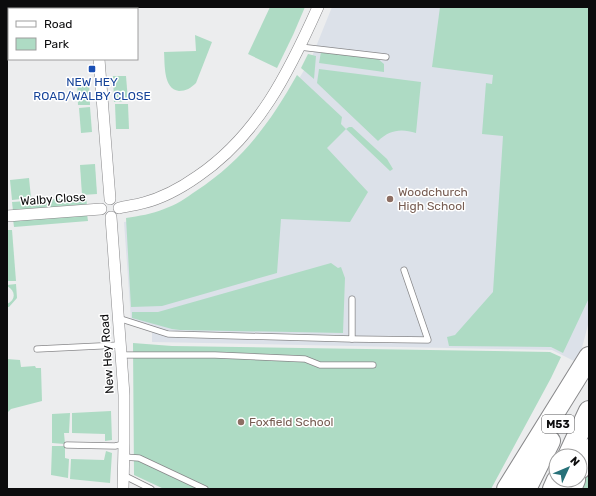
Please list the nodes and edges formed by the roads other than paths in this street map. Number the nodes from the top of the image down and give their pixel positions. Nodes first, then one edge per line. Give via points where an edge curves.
1 (318, 7) edge
2 (300, 47) junction
3 (386, 57) dead end
4 (99, 60) edge
5 (110, 199) junction
6 (119, 208) junction
7 (101, 209) junction
8 (7, 216) edge
9 (111, 217) junction
10 (404, 270) dead end
11 (352, 299) dead end
12 (118, 318) junction
13 (352, 339) junction
14 (37, 349) dead end
15 (120, 350) junction
16 (589, 358) edge
17 (373, 364) dead end
18 (589, 411) edge
19 (124, 444) junction
20 (67, 445) dead end
21 (572, 448) edge
22 (124, 457) junction
23 (123, 475) junction
24 (122, 489) edge
25 (151, 489) edge
26 (205, 489) edge
27 (507, 489) edge
28 (526, 489) edge

1 - 2 street
2 - 3 lane
2 - 6 street via 268,104 225,156 175,191 142,204
4 - 5 street
5 - 6 street via 116,202
5 - 7 street via 104,202
6 - 9 street via 117,214
7 - 8 street, Walby Close
7 - 9 street via 104,215
9 - 12 street, New Hey Road
10 - 13 lane via 428,340
11 - 13 lane
12 - 13 lane via 168,334
12 - 15 street, New Hey Road
14 - 15 lane
15 - 17 lane via 305,359 320,365
15 - 19 street, New Hey Road via 124,395
16 - 27 highway
16 - 28 highway, M53
18 - 21 highway, M53
19 - 20 lane
19 - 22 street, New Hey Road
22 - 23 street, New Hey Road
22 - 26 lane via 140,458
23 - 24 street, New Hey Road
23 - 25 lane

